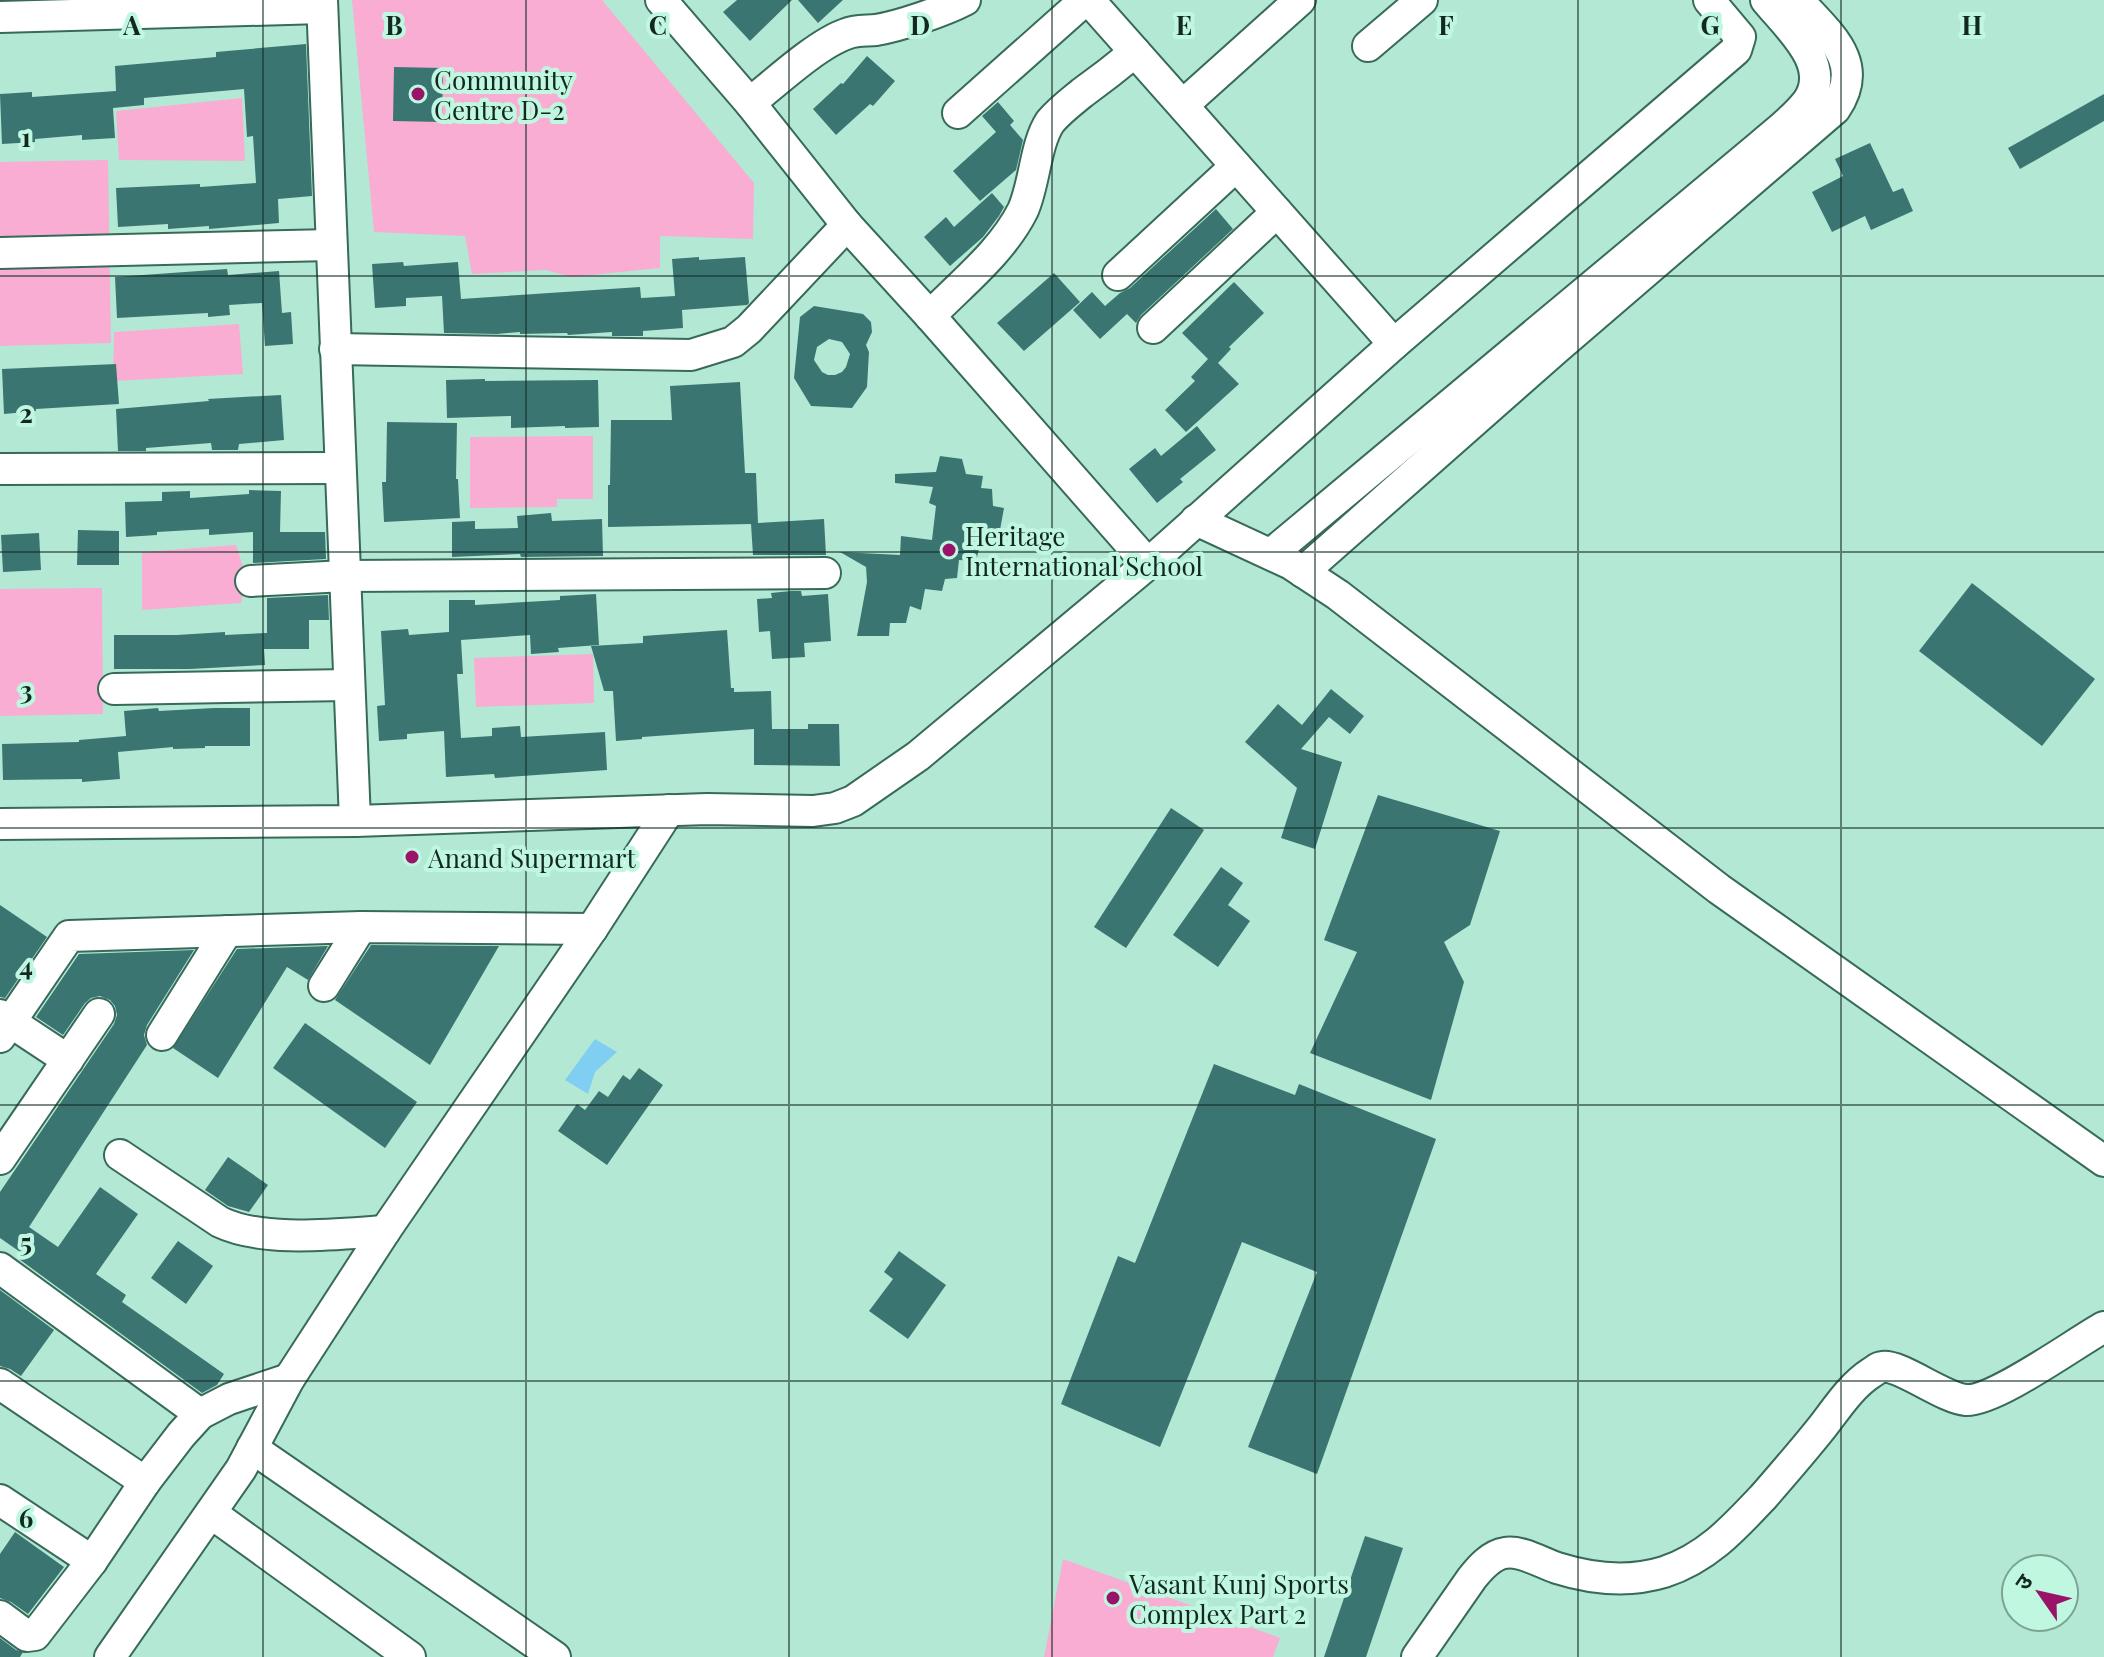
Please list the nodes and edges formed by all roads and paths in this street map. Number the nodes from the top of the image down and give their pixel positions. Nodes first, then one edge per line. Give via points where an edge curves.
1 (661, 0) edge
2 (965, 0) edge
3 (1087, 0) edge
4 (1300, 0) edge
5 (1422, 0) edge
6 (1709, 0) edge
7 (1766, 0) edge
8 (1798, 0) edge
9 (322, 4) edge
10 (0, 17) edge
11 (1368, 46) dead end
12 (1135, 52) junction
13 (750, 103) junction
14 (1183, 105) junction
15 (958, 113) dead end
16 (1236, 166) junction
17 (1277, 212) junction
18 (847, 225) junction
19 (331, 245) junction
20 (0, 253) edge
21 (1118, 275) dead end
22 (930, 316) junction
23 (1153, 328) dead end
24 (1394, 344) junction
25 (335, 349) junction
26 (340, 468) junction
27 (0, 469) edge
28 (1196, 520) junction
29 (1271, 554) junction
30 (1148, 564) junction
31 (1303, 572) junction
32 (825, 573) dead end
33 (345, 576) junction
34 (251, 581) dead end
35 (349, 685) junction
36 (114, 689) dead end
37 (669, 810) junction
38 (355, 821) junction
39 (2, 828) edge
40 (361, 927) junction
41 (592, 929) junction
42 (227, 931) junction
43 (324, 986) dead end
44 (99, 1014) dead end
45 (3, 1025) edge
46 (162, 1035) dead end
47 (68, 1060) junction
48 (120, 1155) dead end
49 (0, 1159) edge
50 (2104, 1161) edge
51 (385, 1231) junction
52 (0, 1268) edge
53 (2104, 1327) edge
54 (289, 1379) junction
55 (0, 1384) edge
56 (200, 1414) junction
57 (252, 1448) junction
58 (145, 1482) junction
59 (0, 1500) edge
60 (211, 1513) junction
61 (92, 1561) junction
62 (0, 1616) edge
63 (110, 1657) edge
64 (410, 1657) edge
65 (555, 1657) edge
66 (1417, 1657) edge

1 - 13 street
2 - 13 street via 897,25 846,33
3 - 12 street
3 - 15 street
4 - 14 street
5 - 11 street
6 - 24 street via 1740,37 1736,50
7 - 29 street via 1815,69 1816,83 1805,105
8 - 31 street via 1845,57 1847,85 1835,109
9 - 10 street
9 - 19 street
12 - 14 street
12 - 22 street via 1052,119 1013,227
13 - 18 street
14 - 16 street
16 - 17 street
16 - 21 street
17 - 23 street
17 - 24 street
18 - 22 street
18 - 25 street via 749,329 733,342 691,355
19 - 20 street
19 - 25 street
22 - 30 street
24 - 28 street
25 - 26 street
26 - 27 street
26 - 33 street
28 - 29 street
28 - 30 street
29 - 31 street
30 - 37 street via 918,756 853,801 813,811
31 - 50 street via 1719,889
32 - 33 street
33 - 34 street
33 - 35 street
35 - 36 street
35 - 38 street
37 - 38 street
37 - 41 street
38 - 39 street
40 - 41 street
40 - 42 street
40 - 43 street
41 - 51 street
42 - 45 street via 69,936
42 - 46 street
44 - 47 street
45 - 47 street
47 - 49 street
48 - 51 street via 235,1229 326,1235
51 - 54 street
52 - 56 street
53 - 66 street via 1979,1399 1951,1396 1882,1367 1855,1387 1791,1466 1708,1551 1663,1572 1626,1579 1579,1574 1504,1553 1482,1566
54 - 56 street
54 - 57 street
55 - 58 street
56 - 58 street
57 - 60 street
57 - 65 street
58 - 61 street
59 - 61 street
60 - 63 street
60 - 64 street
61 - 62 street via 35,1635 27,1636

